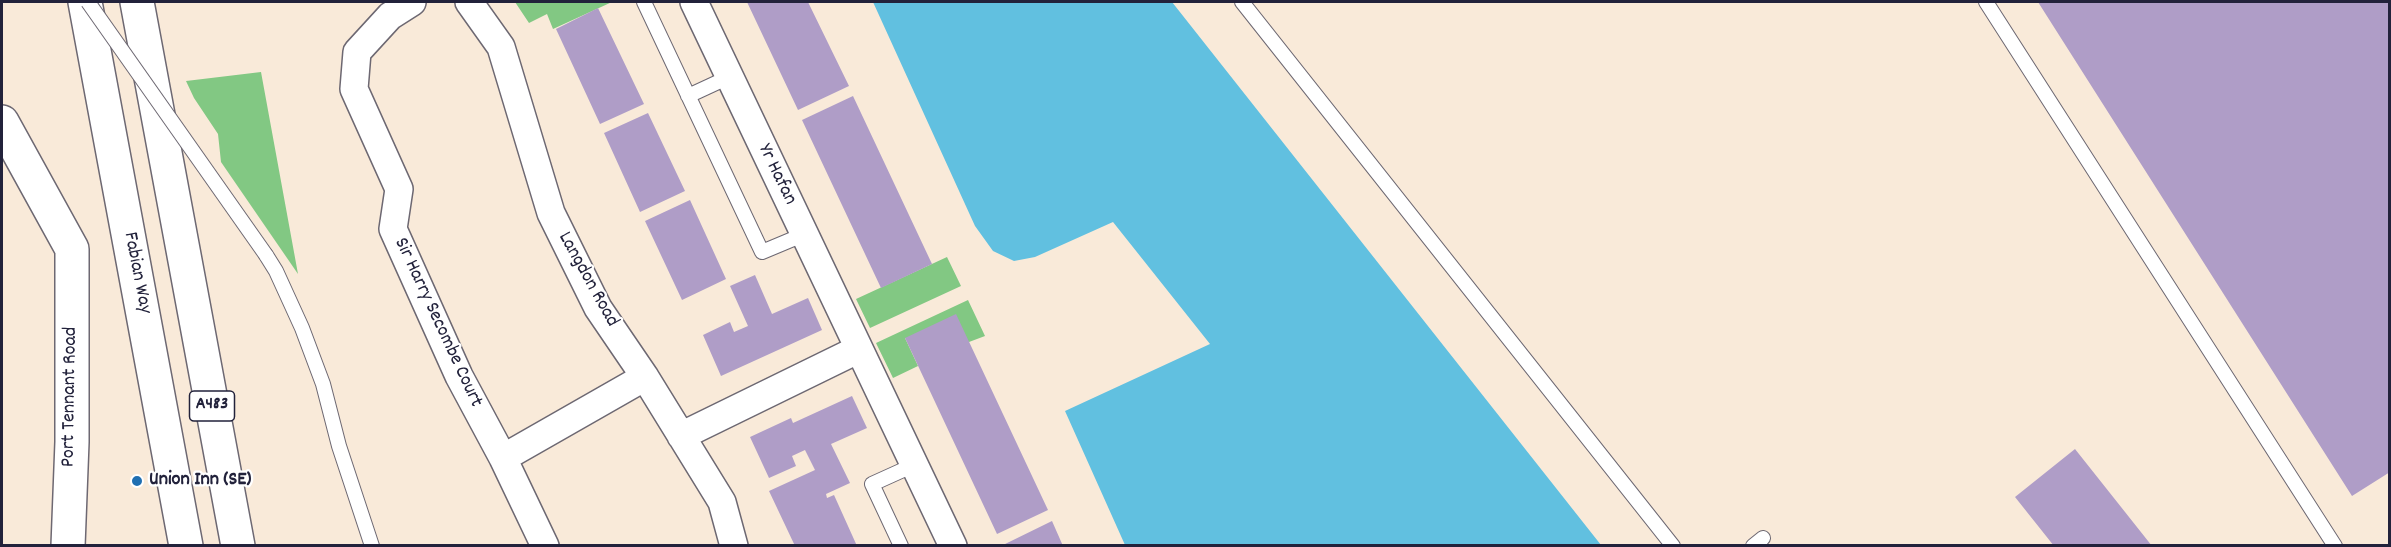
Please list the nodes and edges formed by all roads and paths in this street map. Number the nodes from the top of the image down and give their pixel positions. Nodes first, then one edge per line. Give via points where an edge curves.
1 (86, 2) edge
2 (136, 2) edge
3 (412, 2) edge
4 (469, 2) edge
5 (644, 2) edge
6 (694, 2) edge
7 (1242, 2) edge
8 (1986, 2) edge
9 (729, 77) junction
10 (688, 96) junction
11 (2, 122) edge
12 (805, 234) junction
13 (859, 349) junction
14 (645, 377) junction
15 (681, 436) junction
16 (503, 458) junction
17 (915, 465) junction
18 (68, 546) edge
19 (186, 546) edge
20 (238, 546) edge
21 (372, 546) edge
22 (544, 546) edge
23 (734, 546) edge
24 (901, 546) edge
25 (953, 546) edge
26 (1673, 546) edge
27 (2335, 546) edge

1 - 19 main road, Fabian Way / A483
1 - 21 lane, bridge via 276,271 323,384
2 - 20 main road, A483
3 - 16 street, Sir Harry Secombe Court via 390,16 357,52 354,89 399,189 393,229 459,376
4 - 14 street, Langdon Road via 501,47 551,213 598,308
5 - 10 lane
6 - 9 street, Yr Hafan
7 - 26 lane
8 - 27 lane
9 - 10 lane
9 - 12 street, Yr Hafan
10 - 12 lane via 762,252
11 - 18 main road, Port Tennant Road via 72,249
12 - 13 street, Yr Hafan
13 - 15 street
13 - 17 street, Yr Hafan
14 - 15 street, Langdon Road
14 - 16 street
15 - 23 street, Langdon Road via 722,502
16 - 22 street, Sir Harry Secombe Court
17 - 24 lane via 872,484
17 - 25 street, Yr Hafan

